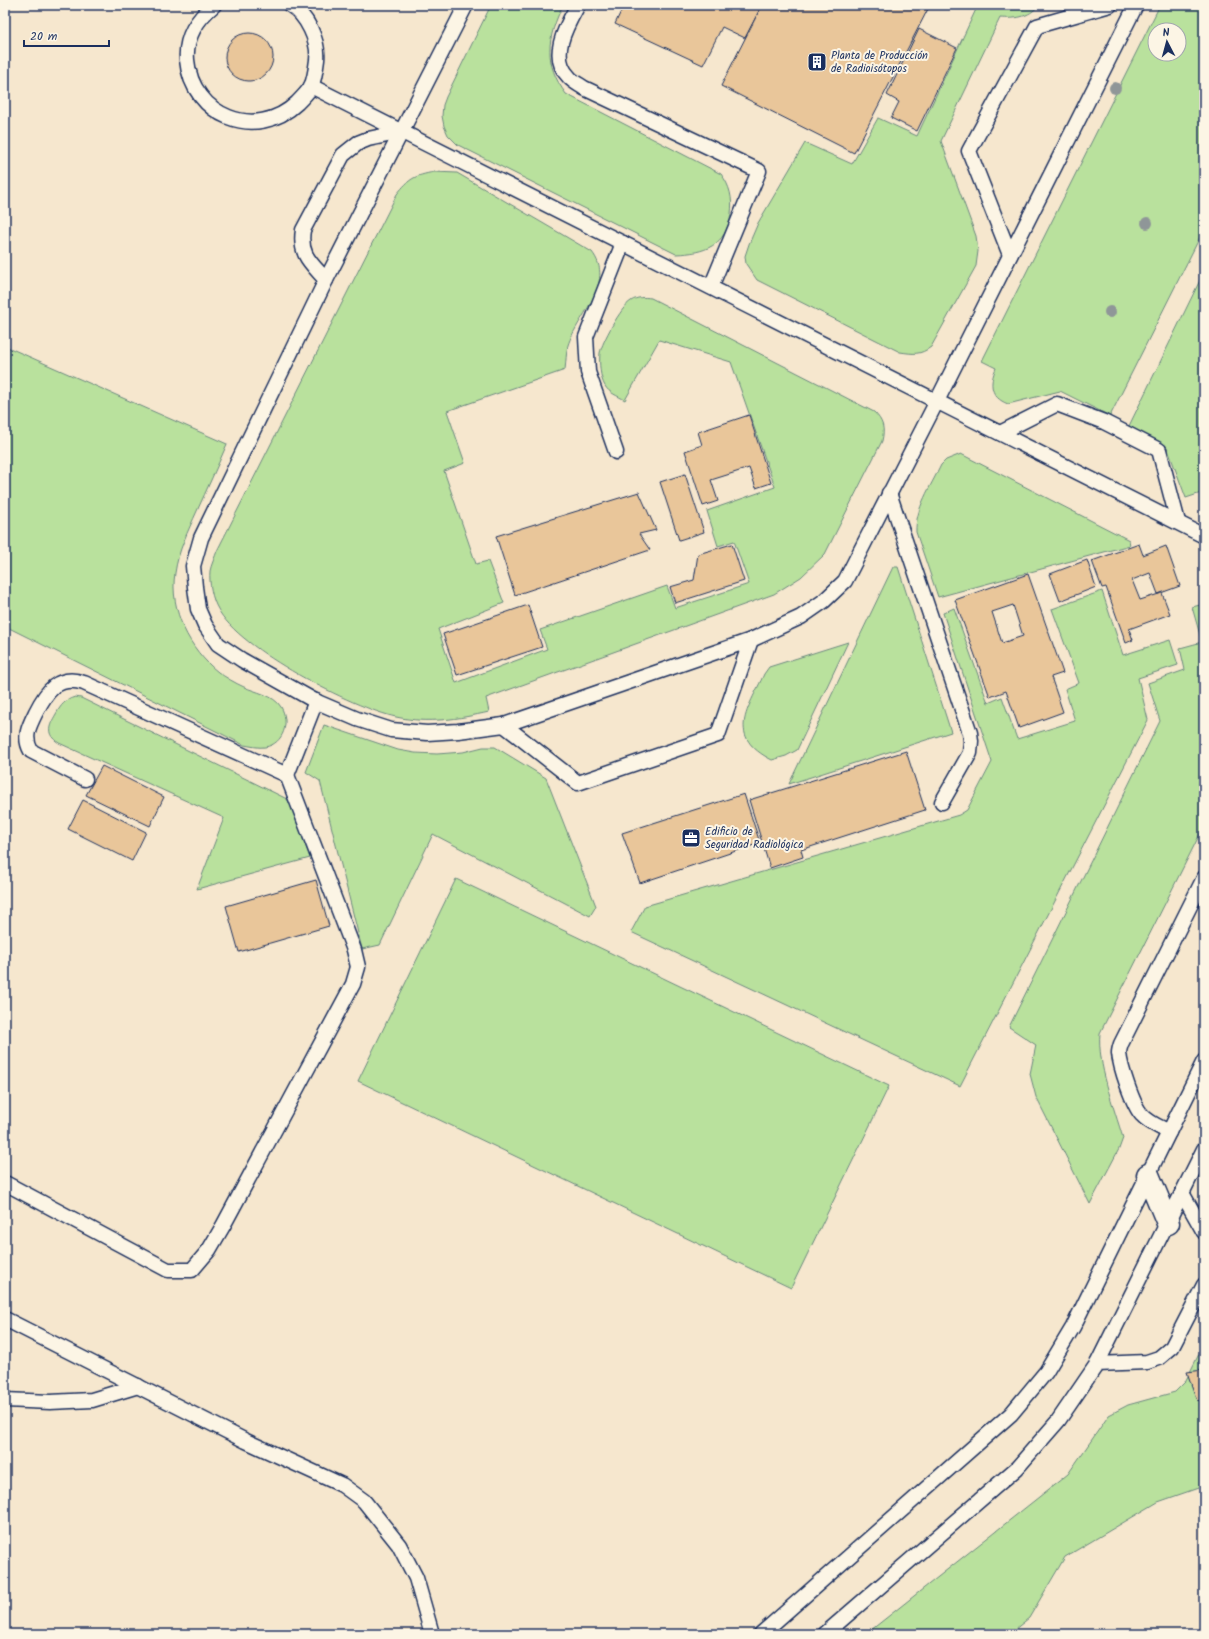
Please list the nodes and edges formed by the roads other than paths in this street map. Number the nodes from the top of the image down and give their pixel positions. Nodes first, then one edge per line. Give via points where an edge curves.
1 (214, 5) edge
2 (290, 5) edge
3 (466, 5) edge
4 (578, 5) edge
5 (1110, 5) edge
6 (1136, 5) edge
7 (311, 86) junction
8 (402, 132) junction
9 (623, 243) junction
10 (1010, 255) junction
11 (326, 280) junction
12 (711, 287) junction
13 (937, 401) junction
14 (1000, 433) junction
15 (616, 452) dead end
16 (889, 493) junction
17 (1178, 522) junction
18 (1204, 536) edge
19 (750, 640) junction
20 (316, 701) junction
21 (504, 725) junction
22 (287, 775) junction
23 (85, 779) dead end
24 (942, 802) dead end
25 (1204, 878) edge
26 (1204, 1060) edge
27 (1169, 1132) junction
28 (1204, 1149) edge
29 (1148, 1175) junction
30 (5, 1183) edge
31 (1182, 1194) junction
32 (1168, 1223) junction
33 (1204, 1232) edge
34 (1204, 1284) edge
35 (5, 1319) edge
36 (1097, 1364) junction
37 (138, 1386) junction
38 (5, 1400) edge
39 (432, 1634) edge
40 (761, 1634) edge
41 (825, 1634) edge

1 - 7 lane via 202,15 191,32 186,52 188,73 196,92 210,108 228,118 248,122 269,120 288,111 304,97
2 - 7 lane via 306,21 315,39 317,59
3 - 8 lane
4 - 12 lane via 564,31 560,48 561,63 568,77 584,88 759,171
5 - 10 lane via 1037,26 969,151
6 - 10 lane
7 - 8 lane
8 - 9 lane
8 - 11 lane
8 - 11 lane via 368,138 343,155 303,230 302,248 307,260
9 - 12 lane
9 - 15 lane via 586,337 588,372
10 - 13 lane
11 - 20 lane via 201,538 193,566 198,609 218,644
12 - 13 lane
13 - 14 lane
13 - 16 lane
14 - 17 lane
14 - 17 lane via 1057,404 1104,422 1159,450
16 - 19 lane via 845,581 835,592 801,617
16 - 24 lane via 972,740 970,754
17 - 18 lane
19 - 21 lane
19 - 21 lane via 718,735 688,746 578,783
20 - 21 lane via 390,730 427,733
20 - 22 lane
22 - 23 lane via 76,680 57,684 44,696 26,736 31,751
22 - 30 lane via 354,950 358,972 210,1250 192,1270 168,1270
25 - 27 lane via 1121,1044 1119,1053 1138,1110 1150,1122
26 - 27 lane
27 - 29 lane
28 - 31 lane
29 - 32 street
29 - 40 lane via 1073,1327 1046,1372 1011,1414
31 - 32 lane
31 - 33 lane
32 - 36 lane
34 - 36 lane via 1172,1347 1159,1358 1147,1362
35 - 37 lane
36 - 41 lane via 1058,1421 1017,1468
37 - 38 lane via 92,1400
37 - 39 lane via 246,1441 342,1485 364,1501 399,1545 416,1578

